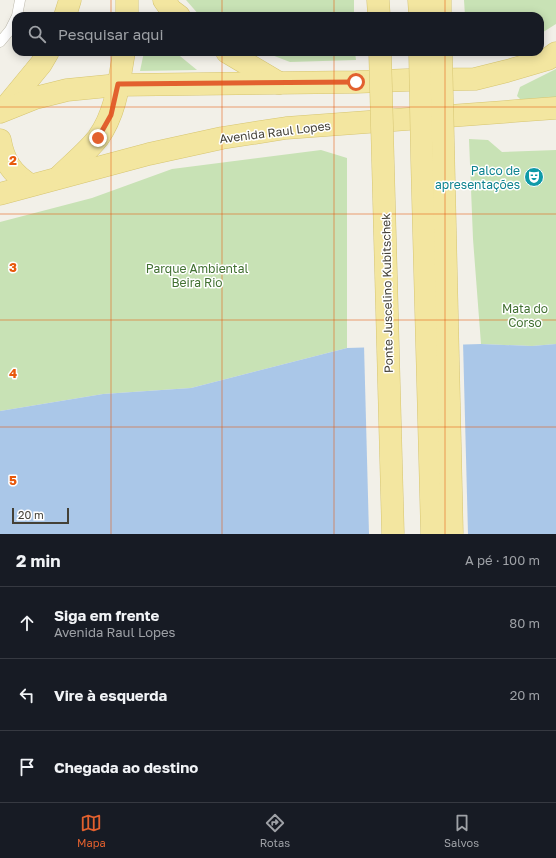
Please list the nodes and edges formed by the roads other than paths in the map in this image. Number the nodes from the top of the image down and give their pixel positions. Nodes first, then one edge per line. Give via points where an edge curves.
1 (20, 0) edge
2 (70, 0) edge
3 (127, 0) edge
4 (164, 0) edge
5 (378, 0) edge
6 (419, 0) edge
7 (440, 0) edge
8 (17, 12) edge
9 (66, 12) edge
10 (127, 12) edge
11 (174, 12) edge
12 (379, 12) edge
13 (420, 12) edge
14 (440, 12) edge
15 (12, 26) edge
16 (0, 42) edge
17 (556, 53) edge
18 (46, 56) edge
19 (123, 56) edge
20 (234, 56) edge
21 (380, 56) edge
22 (420, 56) edge
23 (441, 56) edge
24 (118, 84) junction
25 (280, 84) junction
26 (556, 108) edge
27 (1, 115) edge
28 (0, 140) edge
29 (58, 178) junction
30 (30, 186) junction
31 (0, 194) edge
32 (393, 534) edge
33 (432, 534) edge
34 (452, 534) edge

1 - 8 lane
2 - 9 main road
3 - 10 main road
4 - 11 main road
5 - 12 main road
6 - 13 main road
7 - 14 main road
15 - 16 lane
17 - 25 main road via 548,59 475,79
18 - 27 main road
19 - 24 main road
20 - 25 main road
21 - 32 main road, Ponte Juscelino Kubitschek, bridge
22 - 33 main road, bridge
23 - 34 main road, bridge
24 - 25 main road
24 - 27 main road via 67,90 35,98
24 - 29 main road via 115,103 106,126 89,148
26 - 29 main road, Avenida Raul Lopes via 286,128 222,138 149,154
28 - 30 main road via 7,164
29 - 30 main road, Avenida Raul Lopes
30 - 31 main road, Avenida Raul Lopes

